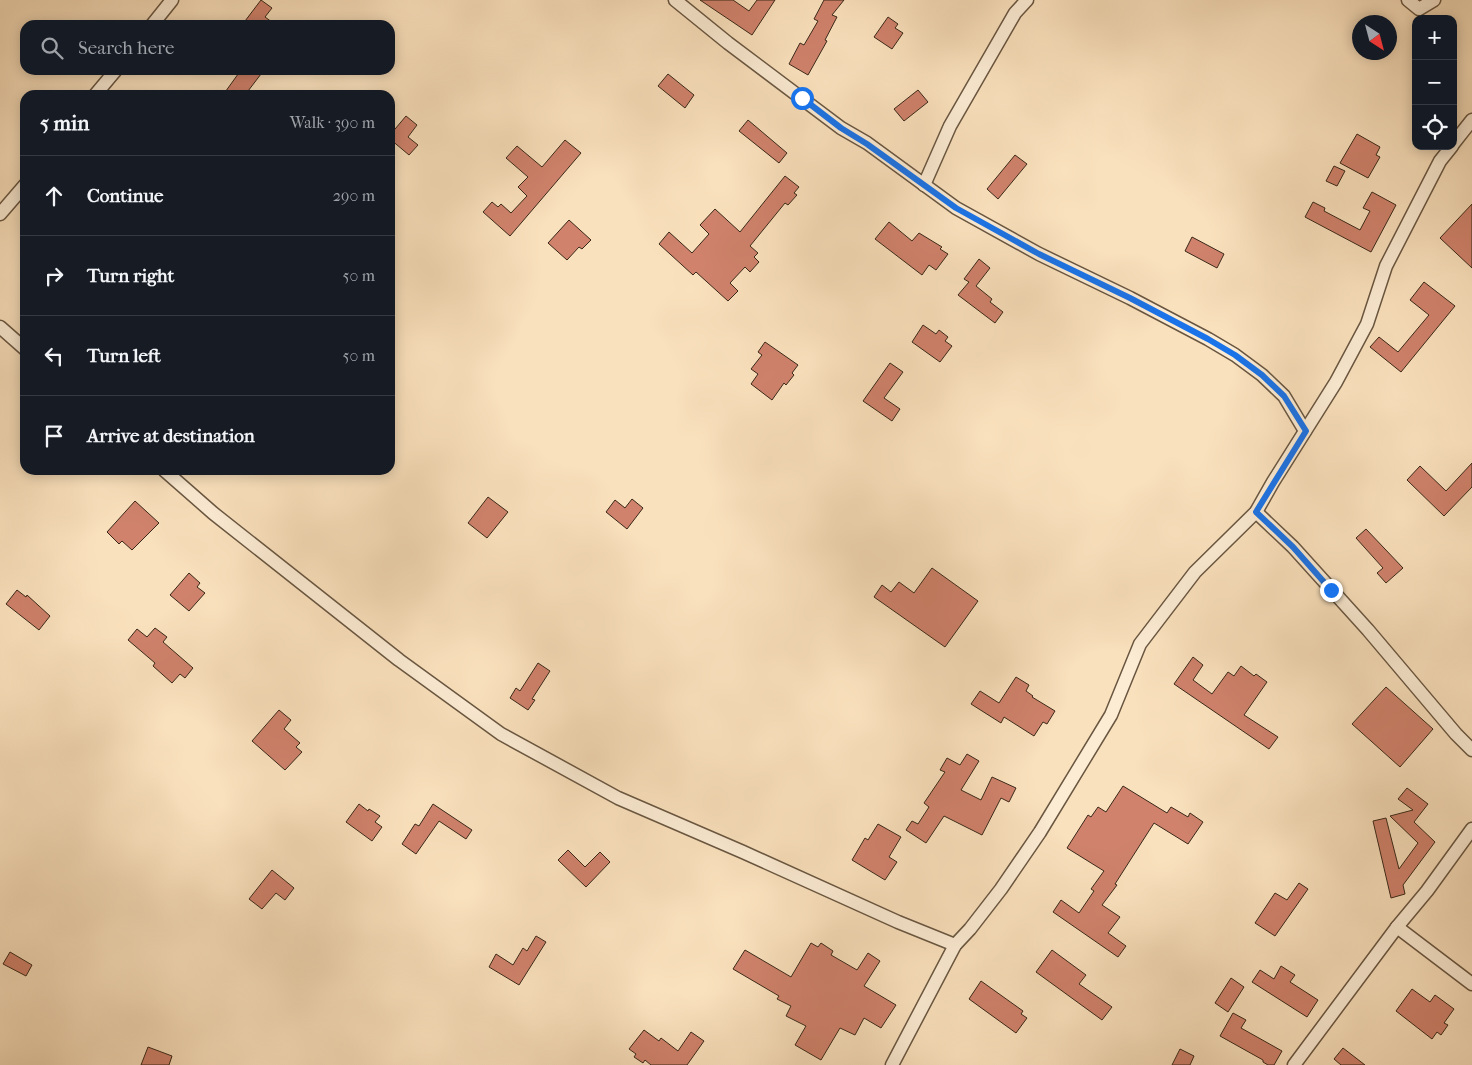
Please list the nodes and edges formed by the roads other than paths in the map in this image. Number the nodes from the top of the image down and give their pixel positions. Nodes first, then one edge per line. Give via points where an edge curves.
1 (172, 0) edge
2 (675, 0) edge
3 (1027, 0) edge
4 (1408, 0) edge
5 (1434, 0) edge
6 (156, 20) edge
7 (112, 75) edge
8 (99, 90) edge
9 (1472, 120) edge
10 (1457, 139) edge
11 (1448, 150) edge
12 (924, 185) junction
13 (20, 191) edge
14 (0, 214) edge
15 (0, 327) edge
16 (20, 344) edge
17 (1306, 431) junction
18 (170, 475) edge
19 (1256, 512) junction
20 (1472, 750) edge
21 (1472, 829) edge
22 (1397, 927) junction
23 (955, 944) junction
24 (1472, 984) edge
25 (892, 1065) edge
26 (1294, 1065) edge

1 - 6 street
2 - 12 street via 841,128
3 - 12 street via 1015,13 955,118
4 - 5 street via 1419,9
7 - 8 street
9 - 10 street
11 - 17 street via 1386,266 1367,324
12 - 17 street via 956,208 1039,254 1130,298 1235,355 1284,396
13 - 14 street
15 - 16 street
17 - 19 street
18 - 23 street via 399,660 501,734 618,798
19 - 20 street via 1293,547
19 - 23 street via 1195,572 1140,644 1111,715 1040,832 1001,889
21 - 22 street
22 - 24 street
22 - 26 street
23 - 25 street

